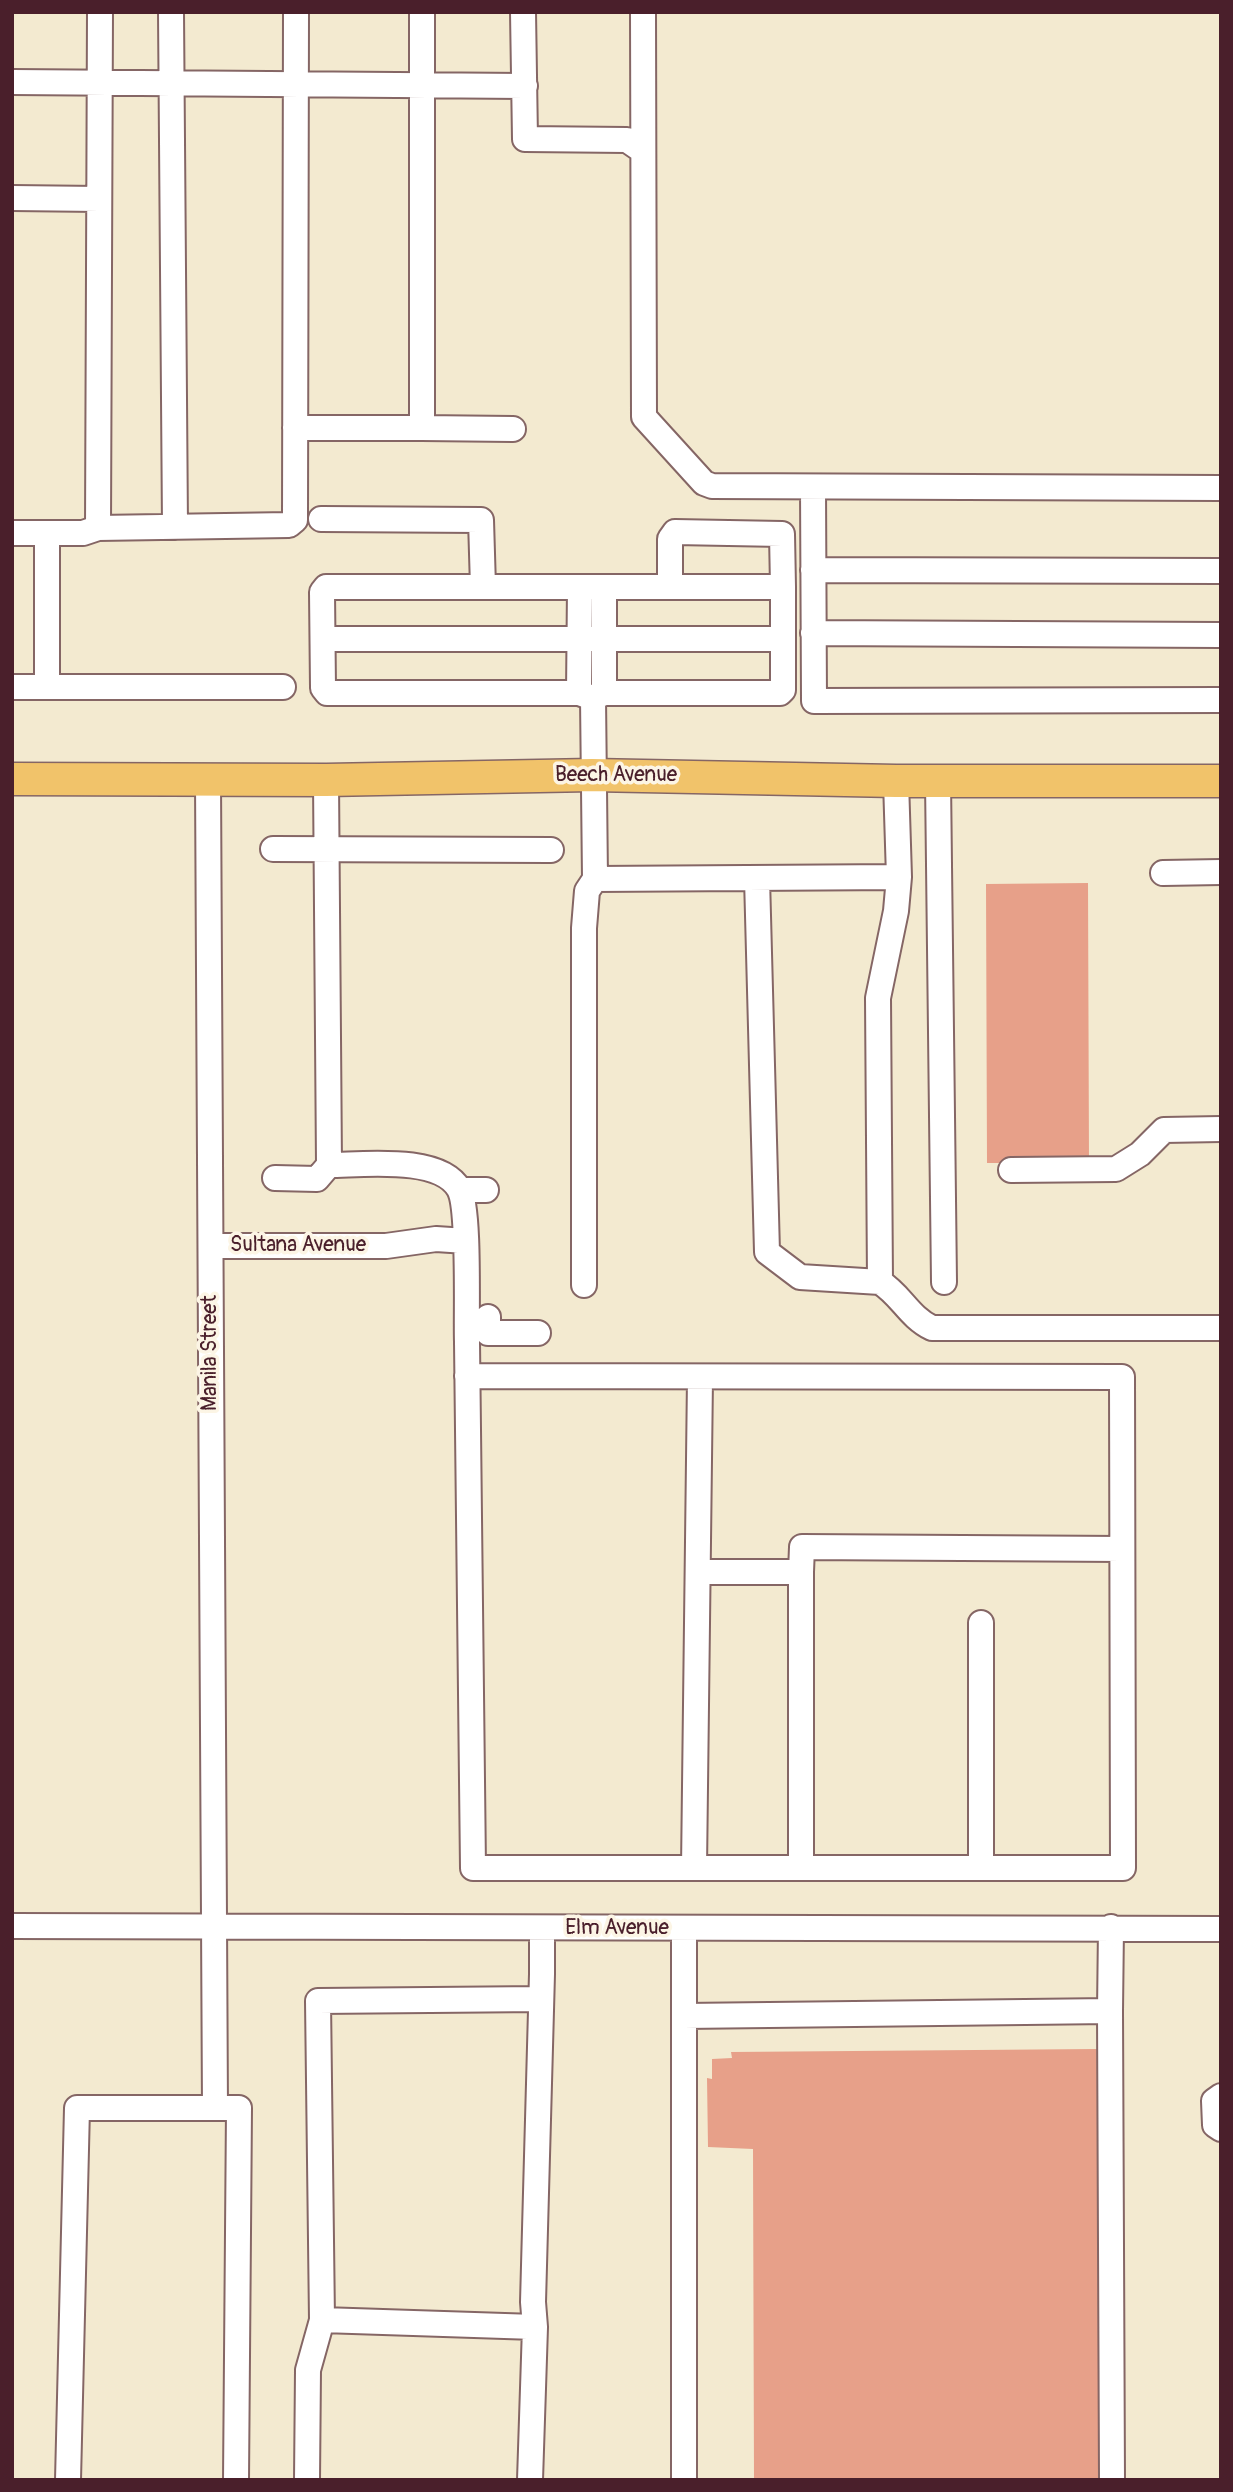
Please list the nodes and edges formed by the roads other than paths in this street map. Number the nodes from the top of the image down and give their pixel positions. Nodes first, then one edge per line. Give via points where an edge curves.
1 (100, 12) edge
2 (172, 12) edge
3 (296, 12) edge
4 (422, 12) edge
5 (523, 12) edge
6 (643, 12) edge
7 (99, 81) junction
8 (12, 82) edge
9 (171, 82) junction
10 (296, 86) junction
11 (524, 86) junction
12 (422, 87) junction
13 (643, 151) junction
14 (12, 198) edge
15 (99, 199) junction
16 (295, 428) junction
17 (422, 428) junction
18 (513, 429) dead end
19 (813, 486) junction
20 (1221, 488) edge
21 (321, 519) dead end
22 (175, 527) junction
23 (98, 528) junction
24 (12, 533) edge
25 (47, 533) junction
26 (813, 570) junction
27 (1221, 571) edge
28 (483, 587) junction
29 (592, 587) junction
30 (670, 587) junction
31 (783, 587) junction
32 (813, 633) junction
33 (1221, 635) edge
34 (323, 639) junction
35 (579, 639) junction
36 (604, 639) junction
37 (783, 639) junction
38 (12, 687) edge
39 (47, 687) junction
40 (283, 687) dead end
41 (592, 695) junction
42 (1221, 700) edge
43 (592, 775) junction
44 (12, 779) edge
45 (208, 780) junction
46 (326, 780) junction
47 (896, 781) junction
48 (938, 781) junction
49 (1221, 781) edge
50 (273, 849) dead end
51 (326, 849) junction
52 (551, 850) dead end
53 (1221, 872) edge
54 (1163, 873) dead end
55 (899, 877) junction
56 (757, 878) junction
57 (595, 879) junction
58 (1221, 1129) edge
59 (329, 1166) junction
60 (1011, 1170) dead end
61 (275, 1178) dead end
62 (461, 1190) junction
63 (486, 1190) dead end
64 (466, 1241) junction
65 (211, 1246) junction
66 (944, 1282) dead end
67 (880, 1283) junction
68 (584, 1285) dead end
69 (488, 1317) dead end
70 (1221, 1328) edge
71 (538, 1333) dead end
72 (467, 1376) junction
73 (699, 1378) junction
74 (1122, 1549) junction
75 (698, 1572) junction
76 (801, 1572) junction
77 (981, 1623) dead end
78 (694, 1868) junction
79 (802, 1868) junction
80 (981, 1868) junction
81 (12, 1926) edge
82 (214, 1927) junction
83 (1111, 1927) junction
84 (542, 1928) junction
85 (684, 1929) junction
86 (1221, 1929) edge
87 (541, 1999) junction
88 (1110, 2011) junction
89 (684, 2016) junction
90 (1221, 2095) edge
91 (215, 2107) junction
92 (1221, 2129) edge
93 (322, 2320) junction
94 (535, 2326) junction
95 (68, 2480) edge
96 (236, 2480) edge
97 (307, 2480) edge
98 (530, 2480) edge
99 (684, 2480) edge
100 (1112, 2480) edge

1 - 7 street
2 - 9 street
3 - 10 street
4 - 12 street
5 - 11 street
6 - 13 street
7 - 8 street
7 - 9 street
7 - 15 street
9 - 10 street
9 - 22 street
10 - 12 street
10 - 16 street
11 - 12 street
11 - 13 street via 525,139 627,140
12 - 17 street
13 - 19 street via 644,417 704,483
14 - 15 street
15 - 23 street
16 - 17 street
16 - 22 street via 293,524
17 - 18 street
19 - 20 street
19 - 26 street
21 - 28 street via 481,520
22 - 23 street
23 - 25 street via 83,533
24 - 25 street
25 - 39 street
26 - 27 street
26 - 32 street
28 - 29 street
28 - 34 street via 326,587 322,592
29 - 30 street
29 - 35 street
29 - 36 street
30 - 31 street
30 - 31 street via 671,534 740,532 782,534
31 - 37 street
32 - 33 street
32 - 42 street via 814,701
34 - 35 street
34 - 41 street via 323,688 327,693
35 - 36 street
35 - 41 street
36 - 37 street
36 - 41 street
37 - 41 street via 782,692
38 - 39 street
39 - 40 street
41 - 43 street
43 - 46 main road, Beech Avenue
43 - 47 main road, Beech Avenue
43 - 57 street
44 - 45 main road, Beech Avenue
45 - 46 main road, Beech Avenue
45 - 65 street, Manila Street
46 - 51 street
47 - 48 main road, Beech Avenue
47 - 55 street
48 - 49 main road, Beech Avenue
48 - 66 street
50 - 51 street
51 - 52 street
51 - 59 street
53 - 54 street
55 - 56 street
55 - 67 street via 878,998
56 - 57 street
56 - 67 street via 768,1252 800,1277
57 - 68 street via 587,891 584,928
58 - 60 street via 1164,1130 1116,1169
59 - 61 street via 317,1179
59 - 62 street via 418,1164 452,1180
62 - 63 street
62 - 64 street
64 - 65 street, Sultana Avenue
64 - 72 street
65 - 82 street, Manila Street
67 - 70 street via 893,1291 909,1313 932,1328
69 - 71 street via 488,1333
72 - 73 street
72 - 78 street via 473,1868
73 - 74 street via 1122,1377
73 - 75 street
74 - 76 street via 802,1547
74 - 80 street via 1123,1868
75 - 76 street
75 - 78 street
76 - 79 street
77 - 80 street
78 - 79 street
79 - 80 street
81 - 82 street, Elm Avenue
82 - 84 street, Elm Avenue
82 - 91 street, Manila Street
83 - 85 street, Elm Avenue
83 - 86 street, Elm Avenue
83 - 88 street
84 - 85 street, Elm Avenue
84 - 87 street
85 - 89 street
87 - 93 street via 318,2001
87 - 94 street
88 - 89 street
88 - 100 street
89 - 99 street
90 - 92 street via 1214,2101 1215,2125
91 - 95 street via 77,2108
91 - 96 street via 239,2108
93 - 94 street
93 - 97 street via 308,2370
94 - 98 street

